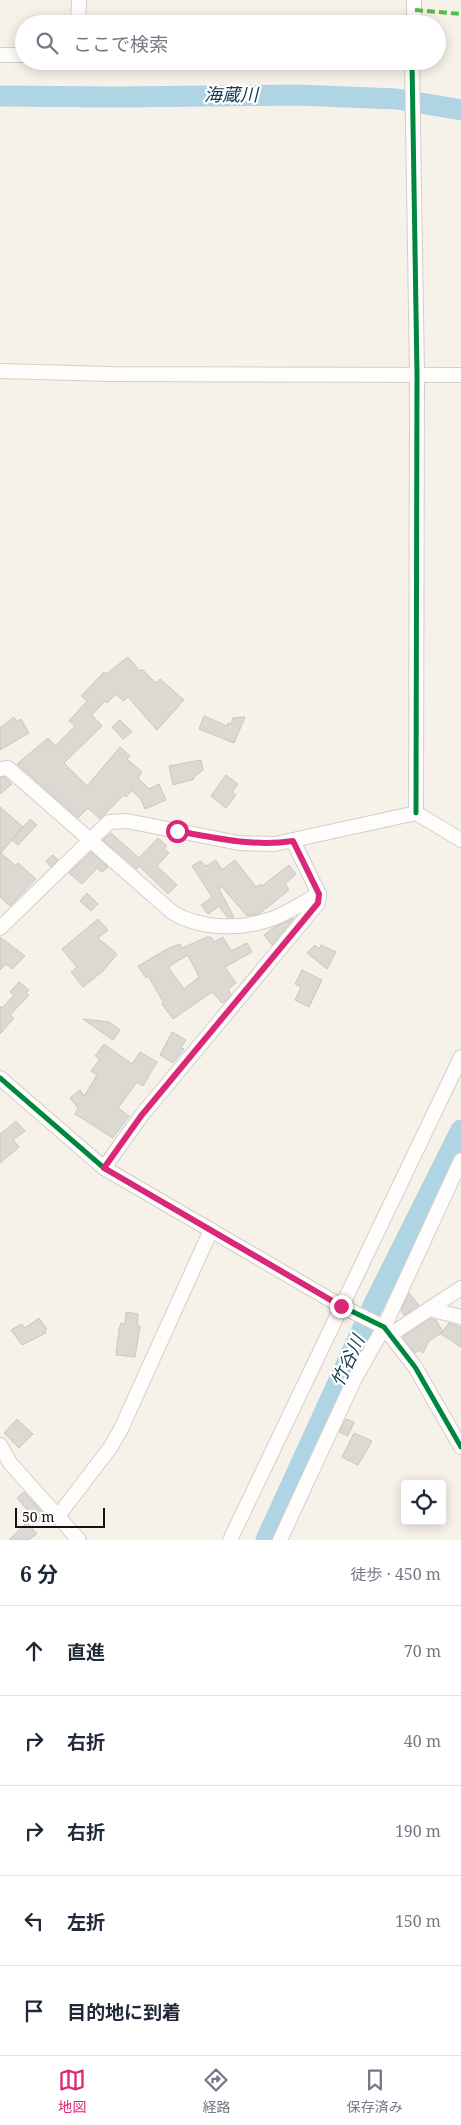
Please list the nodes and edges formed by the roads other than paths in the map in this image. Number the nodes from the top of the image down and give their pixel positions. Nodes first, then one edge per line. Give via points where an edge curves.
1 (79, 0) edge
2 (414, 0) edge
3 (78, 15) edge
4 (414, 15) edge
5 (0, 55) edge
6 (15, 56) edge
7 (413, 70) edge
8 (0, 371) edge
9 (417, 374) junction
10 (461, 375) edge
11 (0, 769) edge
12 (416, 813) junction
13 (91, 838) junction
14 (461, 840) edge
15 (293, 841) junction
16 (319, 894) junction
17 (0, 928) edge
18 (461, 1057) edge
19 (0, 1078) edge
20 (461, 1160) edge
21 (104, 1168) junction
22 (211, 1230) junction
23 (461, 1288) edge
24 (346, 1308) junction
25 (429, 1309) junction
26 (461, 1317) edge
27 (384, 1328) junction
28 (0, 1445) edge
29 (461, 1447) edge
30 (58, 1516) junction
31 (79, 1540) edge
32 (230, 1540) edge
33 (280, 1540) edge

1 - 3 street
2 - 4 street
5 - 6 street
7 - 9 street
8 - 9 street
9 - 10 street
9 - 12 street
11 - 13 street via 8,768
12 - 14 street
12 - 15 street
13 - 15 street via 109,822 127,821 239,842 274,844
13 - 16 street via 172,912 204,925 243,926 274,918
13 - 17 street
15 - 16 street
16 - 21 street via 318,903 141,1116
18 - 24 street
19 - 21 street
20 - 27 street
21 - 22 street
22 - 24 street
22 - 30 street via 121,1429
23 - 25 street
24 - 27 street
24 - 32 street
25 - 26 street
25 - 27 street
27 - 29 street via 415,1367
27 - 33 street via 355,1378
28 - 30 street via 10,1463
30 - 31 street

